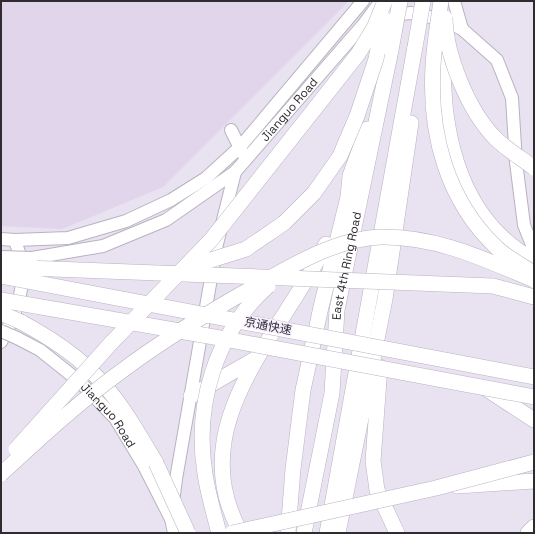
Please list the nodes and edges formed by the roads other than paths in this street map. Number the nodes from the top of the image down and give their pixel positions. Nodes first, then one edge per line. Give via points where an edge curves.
1 (364, 1) edge
2 (381, 1) edge
3 (386, 1) edge
4 (400, 1) edge
5 (423, 1) edge
6 (441, 1) edge
7 (444, 1) edge
8 (454, 1) edge
9 (463, 1) edge
10 (363, 25) junction
11 (462, 29) junction
12 (446, 33) junction
13 (415, 47) junction
14 (386, 79) junction
15 (231, 130) dead end
16 (240, 147) junction
17 (245, 159) junction
18 (534, 168) edge
19 (235, 172) junction
20 (348, 197) junction
21 (1, 238) edge
22 (15, 240) junction
23 (534, 250) edge
24 (1, 257) edge
25 (534, 260) edge
26 (1, 266) edge
27 (289, 267) junction
28 (128, 272) junction
29 (534, 274) edge
30 (1, 276) edge
31 (534, 280) edge
32 (534, 297) edge
33 (385, 299) junction
34 (1, 300) edge
35 (1, 313) edge
36 (1, 331) edge
37 (1, 342) edge
38 (255, 359) junction
39 (534, 377) edge
40 (484, 388) junction
41 (191, 396) junction
42 (534, 397) edge
43 (533, 420) edge
44 (534, 462) edge
45 (1, 466) edge
46 (1, 474) edge
47 (534, 481) edge
48 (436, 488) junction
49 (171, 518) junction
50 (534, 526) edge
51 (173, 533) edge
52 (178, 533) edge
53 (188, 533) edge
54 (219, 533) edge
55 (232, 533) edge
56 (241, 533) edge
57 (288, 533) edge
58 (304, 533) edge
59 (326, 533) edge
60 (338, 533) edge
61 (397, 533) edge
62 (528, 533) edge

1 - 16 street
2 - 10 street
3 - 28 highway, bridge via 376,59 357,116 340,156 314,193 284,223 246,249 188,268
3 - 45 highway, bridge via 374,28 358,54 211,240 112,342
4 - 14 highway, East 4th Ring Road, bridge
5 - 13 highway, bridge
6 - 29 highway, bridge via 433,67 433,109 440,150 449,177 473,222 497,249
7 - 12 highway, bridge
8 - 11 street
9 - 11 street
10 - 11 street, Jianguo Road via 390,15 411,13 440,19
10 - 17 street, Jianguo Road
11 - 23 street, Jianguo Road via 497,60 512,98 516,162 524,224
12 - 18 highway, bridge via 462,85 476,112 495,138
12 - 25 highway, bridge via 443,60 445,105 448,131 459,167 470,193 491,227 517,251
13 - 33 highway via 418,71
13 - 59 highway
14 - 20 highway via 350,176
14 - 58 highway, East 4th Ring Road via 337,310 332,393
15 - 16 street
16 - 17 street
16 - 22 street via 206,178 171,200 126,221 68,238
17 - 19 street, Jianguo Road
19 - 24 street, Jianguo Road, bridge via 166,220 103,246 32,258
19 - 41 street via 217,244
20 - 38 highway via 315,266
20 - 57 highway via 304,390 293,469
21 - 22 street
22 - 37 street via 22,264 21,292 11,324
26 - 28 highway, bridge
27 - 31 highway, bridge via 339,245 380,237 418,239 460,249
27 - 46 highway, bridge via 214,310 123,370 62,418
27 - 54 highway, bridge via 254,299 228,334 212,372 203,412 202,443 205,474
28 - 32 highway, bridge via 493,286
30 - 39 highway, 京通快速, bridge
33 - 60 highway
33 - 61 highway via 373,461 377,490
34 - 40 highway, 京通快速, bridge
35 - 53 highway, bridge via 45,336 91,371 126,412 156,463
36 - 49 street, Jianguo Road, bridge via 40,350 80,382 114,418 144,466
38 - 41 highway
38 - 56 highway via 241,386 222,440 225,491 233,520
40 - 42 highway, 京通快速, bridge
40 - 43 highway
41 - 49 street
44 - 48 highway, bridge
47 - 48 highway, bridge
48 - 55 highway, bridge
49 - 51 street
49 - 52 street, Jianguo Road
50 - 62 highway

